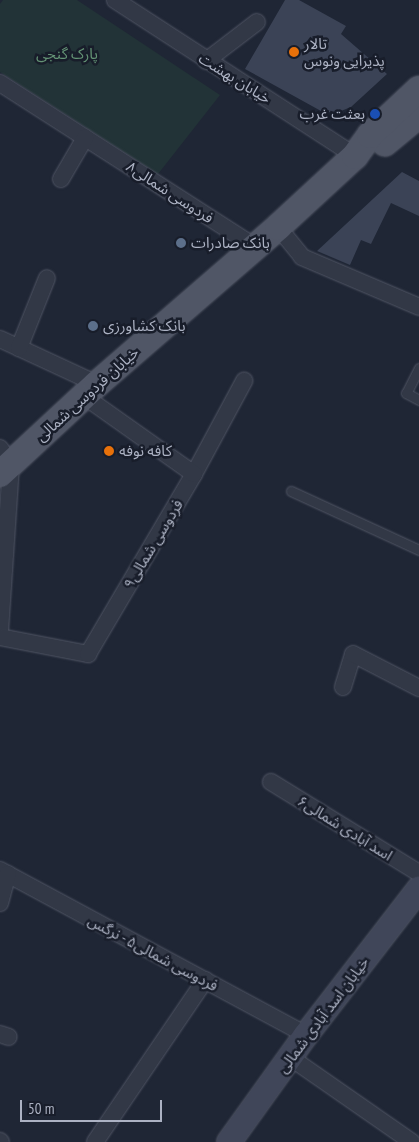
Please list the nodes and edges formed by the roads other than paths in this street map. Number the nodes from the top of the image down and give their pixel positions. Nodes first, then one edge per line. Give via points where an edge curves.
1 (115, 0) edge
2 (257, 22) dead end
3 (206, 61) junction
4 (0, 83) edge
5 (419, 89) edge
6 (419, 115) edge
7 (85, 138) junction
8 (355, 156) junction
9 (61, 179) dead end
10 (278, 227) junction
11 (255, 247) junction
12 (47, 278) dead end
13 (419, 307) edge
14 (0, 339) edge
15 (19, 348) junction
16 (419, 368) edge
17 (244, 380) dead end
18 (91, 390) junction
19 (419, 400) edge
20 (4, 463) edge
21 (194, 474) junction
22 (291, 491) dead end
23 (419, 550) edge
24 (0, 631) edge
25 (0, 637) edge
26 (342, 687) dead end
27 (419, 688) edge
28 (271, 782) dead end
29 (4, 872) edge
30 (419, 873) edge
31 (419, 889) edge
32 (0, 903) edge
33 (205, 980) junction
34 (306, 1035) junction
35 (291, 1058) junction
36 (231, 1141) edge
37 (95, 1142) edge
38 (412, 1142) edge

1 - 3 street, خیابان بهشت
2 - 3 street
3 - 8 street, خیابان بهشت
4 - 7 street, فردوسی شمالی۸
5 - 8 main road, خیابان فردوسی شمالی via 370,135
6 - 8 main road, خیابان فردوسی شمالی via 379,148
7 - 9 street
7 - 11 street, فردوسی شمالی۸
8 - 10 main road, خیابان فردوسی شمالی
10 - 11 main road, خیابان فردوسی شمالی
10 - 13 street via 302,257
11 - 18 main road, خیابان فردوسی شمالی
12 - 15 street
14 - 15 street
15 - 18 street
16 - 19 lane via 406,394
17 - 21 street
18 - 20 main road, خیابان فردوسی شمالی
18 - 21 street
20 - 24 street
21 - 25 street, فردوسی شمالی۹ via 88,654
22 - 23 lane
26 - 27 street via 353,654
28 - 30 street, اسد آبادی شمالی۶
29 - 32 street
29 - 33 street, فردوسی شمالی۵ - نرگس
31 - 34 main road, خیابان اسد آبادی شمالی
33 - 34 street, فردوسی شمالی۵ - نرگس
33 - 37 street
34 - 35 main road, خیابان اسد آبادی شمالی
35 - 36 main road, خیابان اسد آبادی شمالی
35 - 38 street

